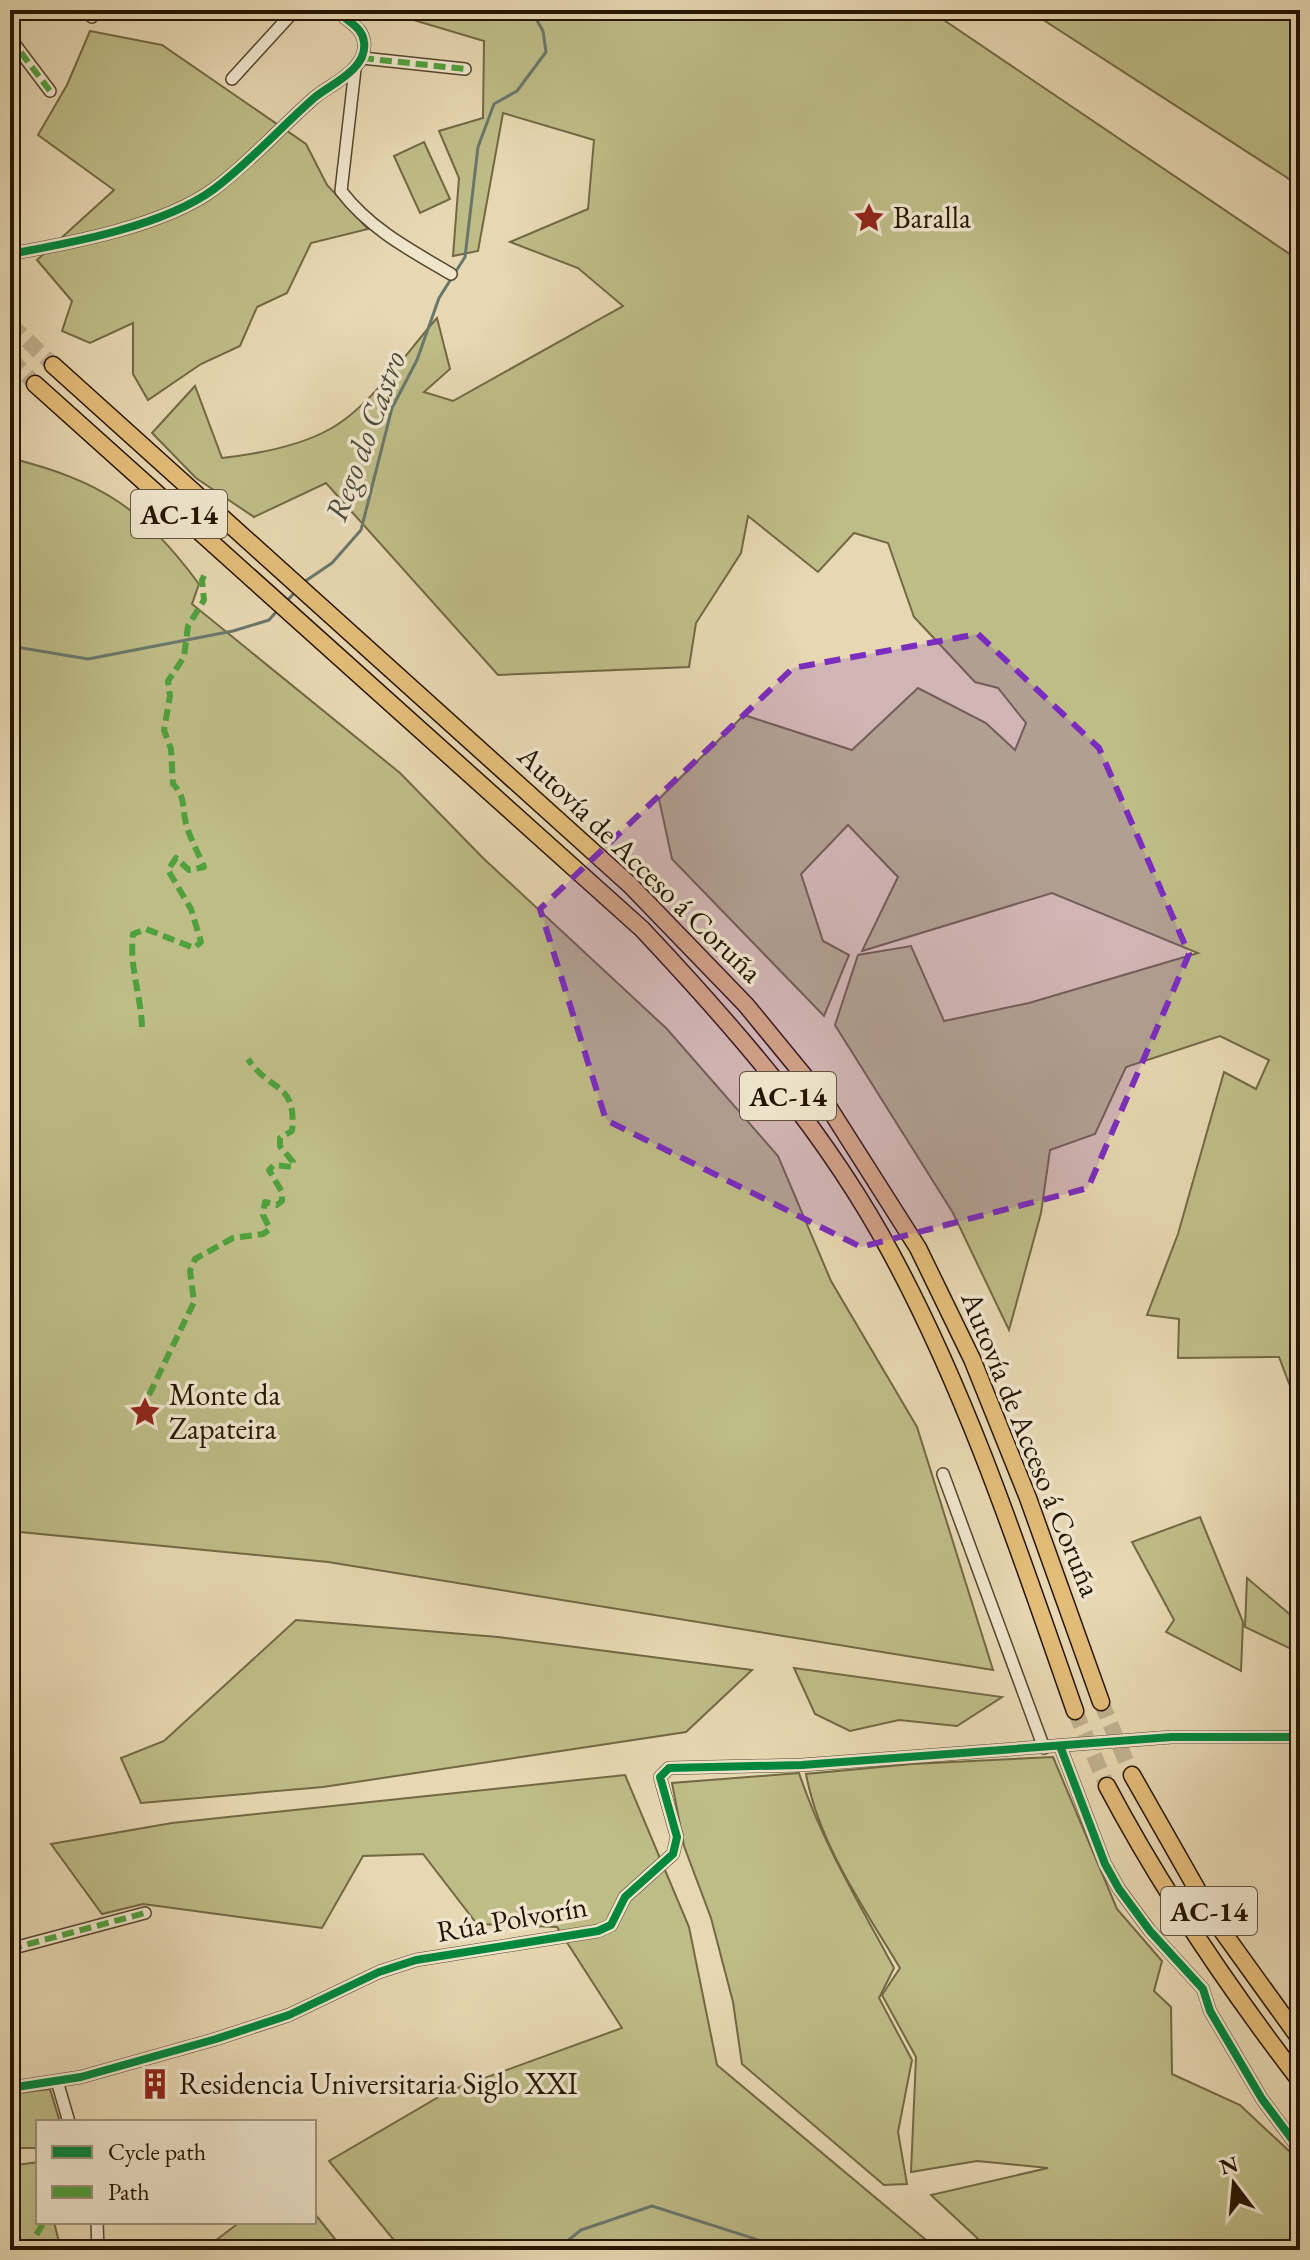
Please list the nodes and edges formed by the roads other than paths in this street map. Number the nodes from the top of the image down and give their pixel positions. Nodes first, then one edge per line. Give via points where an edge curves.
1 (295, 10) edge
2 (315, 10) edge
3 (338, 12) edge
4 (10, 38) edge
5 (362, 58) junction
6 (355, 69) junction
7 (465, 69) dead end
8 (232, 79) dead end
9 (50, 91) dead end
10 (10, 254) edge
11 (451, 274) dead end
12 (53, 365) tunnel mouth
13 (35, 384) tunnel mouth
14 (943, 1474) dead end
15 (1101, 1702) tunnel mouth
16 (1075, 1711) tunnel mouth
17 (1300, 1737) edge
18 (1053, 1747) junction
19 (1132, 1775) tunnel mouth
20 (1107, 1786) tunnel mouth
21 (145, 1913) dead end
22 (10, 1949) edge
23 (1300, 2039) edge
24 (57, 2081) junction
25 (1300, 2081) edge
26 (10, 2088) edge
27 (68, 2120) edge
28 (1300, 2150) edge
29 (97, 2224) edge
30 (98, 2250) edge

1 - 8 street
2 - 3 street
3 - 5 street via 358,27 364,42
4 - 9 street
5 - 6 street
5 - 7 street
6 - 10 street via 332,83 213,190 188,205 135,224
6 - 11 street via 341,191 385,236
12 - 15 highway, Autovía de Acceso á Coruña / AC-14 via 630,885 746,1005 824,1100 918,1248 972,1359
13 - 16 highway, Autovía de Acceso á Coruña / AC-14 via 642,929 719,1011 803,1114 892,1254 951,1376
14 - 18 street
17 - 18 street via 1172,1737
18 - 24 street, Rúa Polvorín via 802,1765 669,1768 660,1777 677,1837 673,1854 625,1897 611,1925 584,1935 416,1960 271,2022
18 - 28 street via 1119,1889 1203,1989 1210,2011 1262,2099
19 - 23 highway, AC-14 via 1215,1921
20 - 25 highway, AC-14 via 1197,1941
21 - 22 street
24 - 26 street, Rúa Polvorín
24 - 27 street
29 - 30 street

